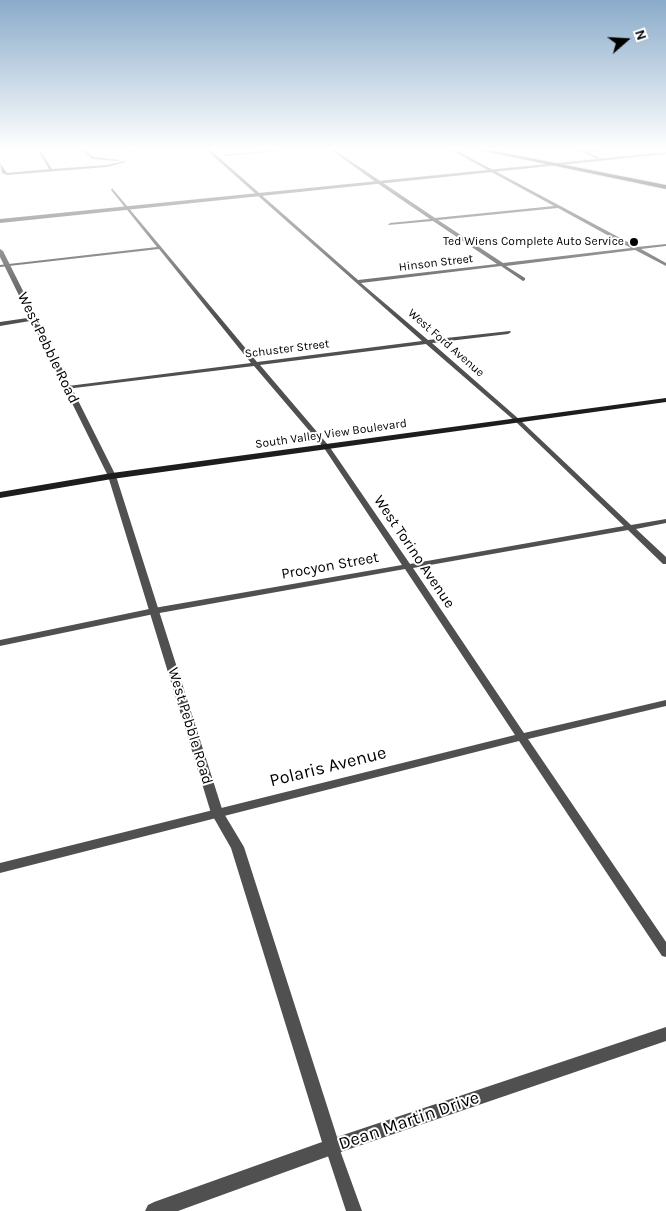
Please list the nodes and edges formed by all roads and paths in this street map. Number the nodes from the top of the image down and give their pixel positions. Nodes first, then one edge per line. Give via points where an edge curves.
1 (123, 204) edge
2 (171, 204) edge
3 (267, 204) edge
4 (411, 204) edge
5 (553, 204) edge
6 (559, 207) junction
7 (126, 208) junction
8 (435, 219) junction
9 (0, 221) edge
10 (390, 224) dead end
11 (666, 245) edge
12 (159, 248) junction
13 (637, 249) junction
14 (0, 251) edge
15 (504, 265) junction
16 (666, 265) edge
17 (4, 266) edge
18 (523, 279) dead end
19 (357, 282) junction
20 (34, 319) junction
21 (0, 324) edge
22 (508, 332) dead end
23 (428, 342) junction
24 (255, 364) junction
25 (68, 388) junction
26 (666, 400) edge
27 (518, 421) junction
28 (327, 447) junction
29 (112, 476) junction
30 (0, 495) edge
31 (666, 521) edge
32 (630, 527) junction
33 (666, 562) edge
34 (407, 566) junction
35 (154, 610) junction
36 (0, 643) edge
37 (666, 703) edge
38 (521, 738) junction
39 (217, 813) junction
40 (0, 868) edge
41 (666, 952) edge
42 (666, 1034) edge
43 (332, 1147) junction
44 (154, 1211) edge
45 (354, 1211) edge

1 - 7 street, West Torino Avenue
2 - 7 street
3 - 19 street, West Ford Avenue
4 - 8 street
5 - 6 street
6 - 8 street
6 - 13 street
7 - 9 street
7 - 12 street, West Torino Avenue
8 - 10 street
8 - 15 street
11 - 13 street, Hinson Street
12 - 17 street
12 - 24 street, West Torino Avenue
13 - 15 street, Hinson Street
13 - 16 street
14 - 17 street, West Pebble Road
15 - 18 street
15 - 19 street, Hinson Street
17 - 20 street, West Pebble Road
19 - 23 street, West Ford Avenue
20 - 21 street
20 - 25 street, West Pebble Road
22 - 23 street, Schuster Street
23 - 24 street, Schuster Street
23 - 27 street, West Ford Avenue
24 - 25 street, Schuster Street
24 - 28 street, West Torino Avenue
25 - 29 street, West Pebble Road
26 - 27 main road, South Valley View Boulevard
27 - 28 main road, South Valley View Boulevard
27 - 32 street, West Ford Avenue
28 - 29 main road, South Valley View Boulevard
28 - 34 street, West Torino Avenue
29 - 30 main road, South Valley View Boulevard
29 - 35 street, West Pebble Road
31 - 32 street, Procyon Street
32 - 33 street, West Ford Avenue
32 - 34 street, Procyon Street
34 - 35 street, Procyon Street
34 - 38 street, West Torino Avenue
35 - 36 street, Procyon Street
35 - 39 street, West Pebble Road
37 - 38 street, Polaris Avenue
38 - 39 street, Polaris Avenue
38 - 41 street, West Torino Avenue
39 - 40 street, Polaris Avenue
39 - 43 street, West Pebble Road via 237,847
42 - 43 street, Dean Martin Drive
43 - 44 street, Dean Martin Drive
43 - 45 street, West Pebble Road

